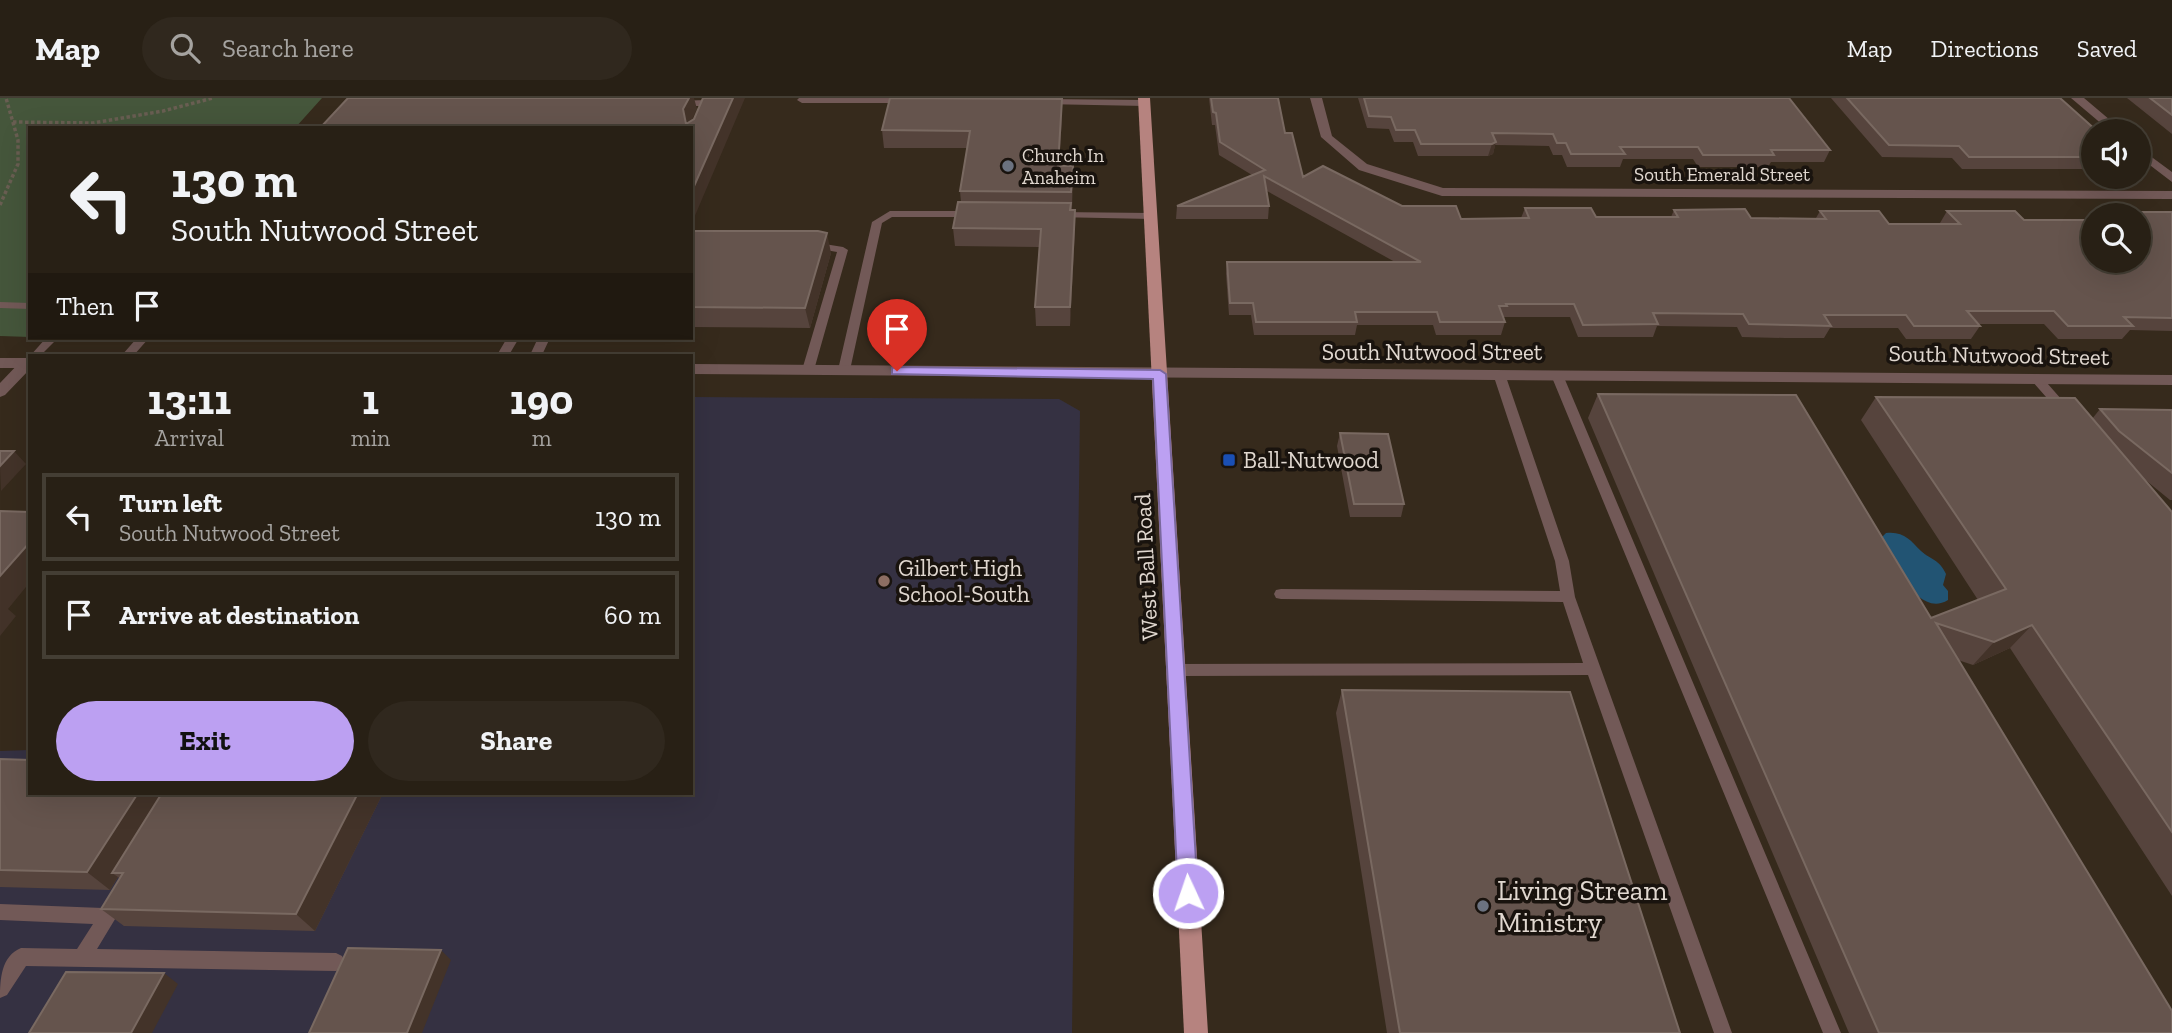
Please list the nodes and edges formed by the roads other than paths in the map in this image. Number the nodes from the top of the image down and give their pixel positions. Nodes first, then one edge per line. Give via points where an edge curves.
1 (1316, 98) edge
2 (2077, 98) edge
3 (802, 100) dead end
4 (920, 100) edge
5 (1145, 100) edge
6 (1039, 102) edge
7 (666, 103) edge
8 (2102, 119) edge
9 (693, 133) edge
10 (2151, 161) edge
11 (2172, 178) edge
12 (2172, 195) edge
13 (990, 214) edge
14 (1045, 215) edge
15 (1151, 216) junction
16 (796, 245) edge
17 (0, 305) edge
18 (28, 306) edge
19 (50, 340) edge
20 (141, 340) edge
21 (36, 354) edge
22 (129, 354) edge
23 (28, 360) edge
24 (28, 362) edge
25 (0, 363) edge
26 (693, 369) edge
27 (808, 370) junction
28 (844, 370) junction
29 (1160, 374) junction
30 (1499, 374) junction
31 (1557, 375) junction
32 (2036, 378) junction
33 (2172, 380) edge
34 (0, 392) edge
35 (2071, 418) edge
36 (1281, 594) dead end
37 (1568, 597) junction
38 (1593, 669) junction
39 (1176, 670) junction
40 (128, 882) edge
41 (0, 912) edge
42 (107, 916) junction
43 (83, 957) junction
44 (336, 962) dead end
45 (0, 989) edge
46 (1196, 1033) edge
47 (1723, 1033) edge
48 (1832, 1033) edge

1 - 12 street, South Emerald Street via 1327,137 1363,167 1442,192
2 - 8 street
3 - 4 lane
5 - 6 lane
5 - 15 main road, West Ball Road
7 - 9 lane via 707,103
10 - 11 street
13 - 28 lane via 890,214 877,222
14 - 15 lane
15 - 29 main road, West Ball Road
16 - 27 lane via 843,250
17 - 18 lane
19 - 21 lane
20 - 22 lane
23 - 25 street
24 - 34 street
26 - 27 street, South Nutwood Street
27 - 28 street, South Nutwood Street
28 - 29 street, South Nutwood Street
29 - 30 street, South Nutwood Street
29 - 39 main road, West Ball Road
30 - 31 street, South Nutwood Street
30 - 37 lane via 1562,561
31 - 32 street, South Nutwood Street
31 - 48 lane
32 - 33 street, South Nutwood Street
32 - 35 lane
36 - 37 lane
37 - 38 lane
38 - 39 lane
38 - 47 lane
39 - 46 main road, West Ball Road
40 - 42 lane
41 - 42 lane
42 - 43 lane
43 - 44 lane
43 - 45 lane via 21,957

